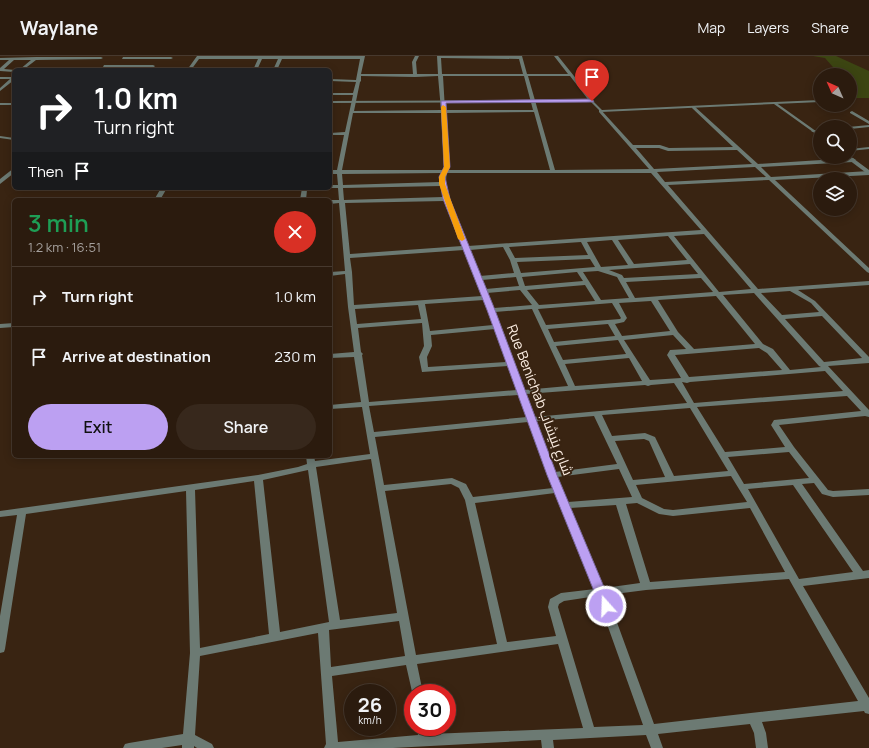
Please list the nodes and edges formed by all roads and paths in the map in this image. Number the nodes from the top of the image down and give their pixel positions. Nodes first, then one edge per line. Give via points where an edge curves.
1 (39, 56) edge
2 (417, 56) edge
3 (556, 56) edge
4 (102, 57) edge
5 (125, 57) edge
6 (172, 57) edge
7 (198, 57) edge
8 (280, 57) edge
9 (363, 57) edge
10 (439, 57) edge
11 (520, 57) edge
12 (63, 58) edge
13 (0, 59) edge
14 (13, 59) junction
15 (35, 59) junction
16 (260, 59) junction
17 (95, 64) junction
18 (55, 65) junction
19 (164, 67) edge
20 (24, 68) edge
21 (50, 68) edge
22 (92, 68) edge
23 (102, 68) edge
24 (124, 68) edge
25 (190, 68) edge
26 (256, 68) edge
27 (276, 68) edge
28 (12, 71) edge
29 (571, 75) junction
30 (415, 76) junction
31 (441, 76) junction
32 (526, 76) junction
33 (0, 78) edge
34 (12, 78) edge
35 (359, 78) junction
36 (12, 80) edge
37 (332, 80) edge
38 (0, 90) edge
39 (332, 94) edge
40 (356, 94) junction
41 (533, 101) junction
42 (592, 101) junction
43 (813, 101) edge
44 (332, 102) edge
45 (353, 102) junction
46 (443, 102) junction
47 (775, 103) junction
48 (0, 104) edge
49 (12, 104) edge
50 (694, 107) junction
51 (536, 111) junction
52 (601, 111) junction
53 (351, 112) junction
54 (444, 112) junction
55 (852, 112) dead end
56 (869, 124) edge
57 (857, 127) edge
58 (813, 131) edge
59 (347, 133) junction
60 (332, 134) edge
61 (0, 137) edge
62 (12, 139) edge
63 (631, 147) junction
64 (738, 148) junction
65 (869, 148) edge
66 (857, 149) edge
67 (813, 162) edge
68 (857, 164) edge
69 (757, 166) junction
70 (653, 171) junction
71 (12, 172) edge
72 (332, 172) edge
73 (339, 172) junction
74 (367, 172) junction
75 (444, 172) junction
76 (553, 172) junction
77 (0, 173) edge
78 (12, 173) edge
79 (869, 173) edge
80 (770, 178) junction
81 (0, 182) edge
82 (442, 184) junction
83 (664, 184) junction
84 (369, 186) junction
85 (332, 187) edge
86 (341, 187) junction
87 (446, 199) junction
88 (332, 202) edge
89 (343, 202) junction
90 (705, 232) junction
91 (670, 235) junction
92 (614, 238) junction
93 (583, 240) junction
94 (505, 246) junction
95 (465, 248) junction
96 (347, 256) junction
97 (593, 257) junction
98 (513, 260) junction
99 (692, 262) junction
100 (632, 266) junction
101 (599, 269) junction
102 (579, 270) junction
103 (869, 271) edge
104 (349, 272) junction
105 (332, 274) edge
106 (517, 275) junction
107 (703, 276) junction
108 (477, 278) junction
109 (622, 280) junction
110 (587, 283) junction
111 (869, 283) edge
112 (523, 289) junction
113 (792, 289) junction
114 (756, 291) junction
115 (717, 294) junction
116 (485, 295) junction
117 (653, 298) junction
118 (633, 300) junction
119 (614, 301) junction
120 (421, 302) junction
121 (599, 302) junction
122 (351, 307) junction
123 (535, 307) junction
124 (491, 310) junction
125 (824, 314) junction
126 (780, 317) junction
127 (425, 321) junction
128 (610, 322) junction
129 (12, 325) edge
130 (0, 326) edge
131 (354, 326) junction
132 (497, 327) junction
133 (543, 327) junction
134 (427, 333) junction
135 (675, 333) junction
136 (620, 338) junction
137 (551, 344) junction
138 (760, 346) junction
139 (692, 351) junction
140 (359, 354) junction
141 (332, 356) edge
142 (631, 356) junction
143 (869, 360) edge
144 (560, 362) junction
145 (511, 364) junction
146 (825, 366) junction
147 (788, 372) junction
148 (687, 380) junction
149 (677, 381) junction
150 (648, 384) junction
151 (573, 390) junction
152 (849, 392) junction
153 (522, 394) junction
154 (365, 404) junction
155 (692, 406) junction
156 (332, 407) edge
157 (597, 413) junction
158 (868, 414) edge
159 (531, 420) junction
160 (371, 435) junction
161 (609, 439) junction
162 (791, 449) junction
163 (724, 455) junction
164 (374, 456) junction
165 (310, 461) edge
166 (623, 466) junction
167 (734, 473) junction
168 (552, 475) junction
169 (258, 478) junction
170 (671, 479) junction
171 (816, 480) junction
172 (631, 483) junction
173 (796, 483) junction
174 (190, 486) junction
175 (742, 487) junction
176 (381, 488) junction
177 (559, 490) junction
178 (869, 492) edge
179 (470, 500) junction
180 (638, 500) junction
181 (620, 501) junction
182 (565, 505) junction
183 (753, 505) junction
184 (22, 511) junction
185 (0, 514) edge
186 (865, 575) edge
187 (793, 579) junction
188 (646, 586) junction
189 (601, 592) junction
190 (404, 616) junction
191 (335, 625) junction
192 (323, 628) junction
193 (275, 637) junction
194 (562, 639) junction
195 (503, 648) junction
196 (0, 649) edge
197 (195, 652) junction
198 (411, 659) junction
199 (326, 672) junction
200 (415, 684) edge
201 (868, 707) edge
202 (754, 718) junction
203 (650, 730) junction
204 (590, 733) junction
205 (546, 734) junction
206 (424, 736) edge
207 (425, 740) junction
208 (189, 743) edge
209 (413, 745) edge
210 (129, 748) edge
211 (208, 748) edge
212 (331, 748) edge
213 (548, 748) edge
214 (657, 748) edge
215 (762, 748) edge

1 - 15 street
2 - 30 street via 414,62
3 - 29 street
4 - 12 street
4 - 17 street
5 - 6 street
5 - 23 street via 119,63
6 - 19 street
7 - 16 street
7 - 25 street
8 - 9 street
8 - 16 street
8 - 27 street
9 - 35 street
10 - 11 street
10 - 31 street, Rue Benichab شارع بنيشاب
11 - 32 street
12 - 15 street
12 - 18 street
13 - 14 street
14 - 15 street
14 - 28 street via 0,70
15 - 20 street
16 - 26 street
17 - 18 street
17 - 22 street
18 - 21 street
23 - 24 street
29 - 32 street
29 - 42 street
30 - 31 street
30 - 35 street
31 - 32 street
31 - 46 street, Rue Benichab شارع بنيشاب
32 - 41 street
33 - 34 street
35 - 37 street
35 - 40 street
36 - 38 street
39 - 40 street
40 - 45 street
41 - 42 street
41 - 46 street
41 - 51 street
42 - 52 street
43 - 47 street
44 - 45 street
45 - 46 street
45 - 53 street
46 - 54 street, Rue Benichab شارع بنيشاب
47 - 50 street
47 - 58 street
48 - 49 street
50 - 52 street
50 - 64 street
51 - 54 street
51 - 76 street
52 - 63 street
53 - 54 street
53 - 59 street
54 - 75 street, Rue Benichab شارع بنيشاب via 447,167
55 - 56 street
56 - 57 street
59 - 60 street
59 - 73 street
61 - 62 street
63 - 64 street via 662,146 668,150
63 - 70 street
64 - 69 street
65 - 66 street
67 - 69 street
68 - 79 street
69 - 70 street
69 - 80 street
70 - 76 street
70 - 83 street
71 - 77 street
72 - 73 street
73 - 74 street
73 - 86 street
74 - 75 street
74 - 84 street
75 - 76 street
75 - 82 street, Rue Benichab شارع بنيشاب
78 - 81 street
79 - 80 street
80 - 83 street
80 - 103 street
82 - 84 street
82 - 87 street, Rue Benichab شارع بنيشاب
83 - 90 street
84 - 86 street
85 - 86 street
86 - 89 street
87 - 89 street
87 - 95 street, Rue Benichab شارع بنيشاب
88 - 89 street
89 - 96 street
90 - 91 street
90 - 114 street
91 - 92 street
91 - 99 street
92 - 93 street
92 - 100 street
93 - 94 street
93 - 97 street
94 - 95 street
94 - 98 street
95 - 96 street
95 - 108 street, Rue Benichab شارع بنيشاب
96 - 104 street
97 - 98 street
97 - 101 street
98 - 106 street
99 - 100 street
99 - 107 street
100 - 101 street
101 - 102 street
101 - 109 street via 618,275
102 - 106 street
102 - 110 street
104 - 105 street
104 - 122 street
106 - 108 street
106 - 112 street
107 - 109 street
107 - 115 street
108 - 116 street, Rue Benichab شارع بنيشاب
109 - 118 street
110 - 112 street
110 - 121 street
111 - 113 street
112 - 116 street
112 - 123 street
113 - 114 street
113 - 125 street via 813,302
114 - 115 street
114 - 126 street
115 - 117 street
115 - 138 street
116 - 120 street
116 - 124 street, Rue Benichab شارع بنيشاب
117 - 118 street
117 - 135 street
118 - 119 street
119 - 121 street
119 - 128 street via 624,319
120 - 122 street
120 - 127 street
121 - 123 street
122 - 131 street
123 - 124 street
123 - 133 street
124 - 132 street, Rue Benichab شارع بنيشاب
125 - 126 street
125 - 143 street
126 - 146 street
127 - 131 street
127 - 134 street
128 - 133 street
128 - 136 street
129 - 130 street
131 - 140 street
132 - 134 street
132 - 145 street, Rue Benichab شارع بنيشاب
133 - 137 street
134 - 145 street via 425,370
135 - 136 street
135 - 139 street
136 - 137 street
136 - 142 street
137 - 144 street
138 - 139 street
138 - 147 street via 770,351
139 - 148 street via 673,352 671,355
140 - 141 street
140 - 154 street
142 - 144 street
142 - 150 street
143 - 146 street
144 - 151 street
145 - 153 street, Rue Benichab شارع بنيشاب
146 - 147 street
146 - 152 street
147 - 148 street
148 - 149 street
149 - 150 street
149 - 155 street
150 - 151 street
151 - 153 street
152 - 155 street
152 - 158 street
153 - 154 street
153 - 159 street, Rue Benichab شارع بنيشاب
154 - 156 street
154 - 160 street
155 - 157 street
155 - 163 street
157 - 159 street
157 - 161 street
158 - 162 street via 777,422 775,425
159 - 160 street
159 - 168 street, Rue Benichab شارع بنيشاب
160 - 164 street
161 - 166 street
161 - 170 street via 645,436 652,439
162 - 163 street
162 - 171 street
163 - 167 street
164 - 165 street via 324,462
164 - 176 street
165 - 169 street via 300,470
165 - 191 street
166 - 168 street
166 - 172 street
167 - 170 street
167 - 175 street
168 - 177 street, Rue Benichab شارع بنيشاب
169 - 174 street
169 - 193 street
170 - 172 street
171 - 173 street
171 - 178 street via 825,492 833,494
172 - 180 street
173 - 175 street
173 - 186 street
174 - 184 street
174 - 197 street
175 - 183 street
176 - 179 street via 452,481 463,486
176 - 190 street
177 - 179 street
177 - 182 street, Rue Benichab شارع بنيشاب
179 - 195 street
180 - 181 street
180 - 183 street via 662,512 673,513
181 - 182 street
181 - 188 street
182 - 189 street, Rue Benichab شارع بنيشاب
183 - 187 street
184 - 185 street
184 - 196 street
186 - 187 street
187 - 188 street
187 - 201 street
188 - 189 street
189 - 194 street via 561,597 554,602 553,607
189 - 203 street, Rue Benichab شارع بنيشاب
190 - 191 street
190 - 198 street
191 - 192 street
192 - 193 street
192 - 199 street
193 - 197 street
194 - 195 street
194 - 204 street
195 - 198 street
197 - 208 street
198 - 199 street
198 - 200 street
199 - 212 street
201 - 202 street
202 - 203 street
202 - 215 street
203 - 204 street
203 - 214 street, Rue Benichab شارع بنيشاب
204 - 205 street
205 - 207 street
205 - 213 street
206 - 207 street
207 - 209 street
208 - 210 street
208 - 211 street
209 - 212 street

